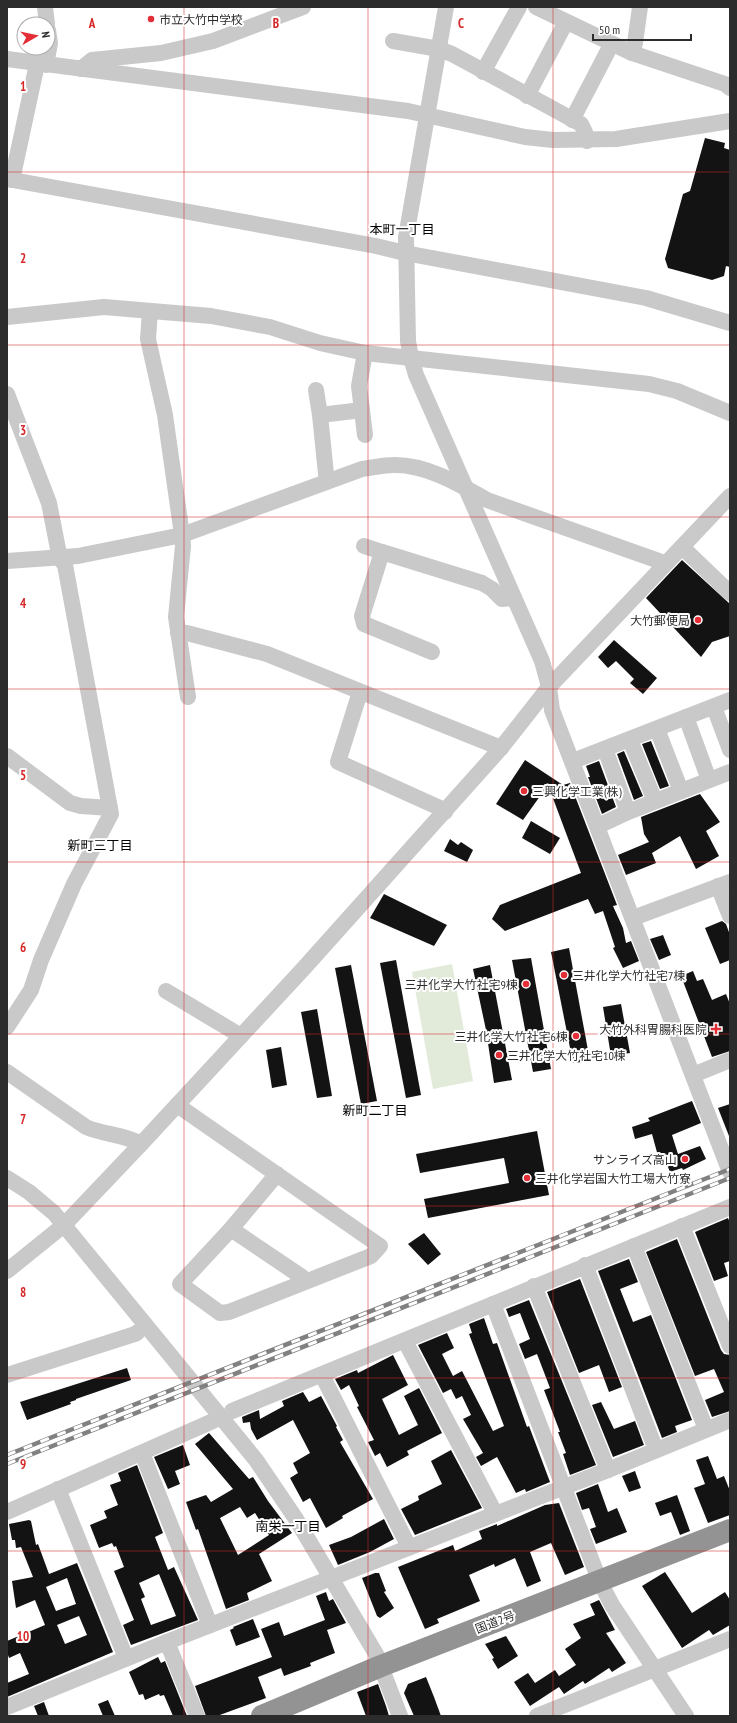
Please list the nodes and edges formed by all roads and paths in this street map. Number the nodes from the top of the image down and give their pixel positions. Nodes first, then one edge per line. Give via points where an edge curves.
1 (303, 7) edge
2 (446, 7) edge
3 (519, 7) edge
4 (536, 7) edge
5 (640, 7) edge
6 (566, 22) junction
7 (393, 41) dead end
8 (611, 45) junction
9 (439, 49) junction
10 (161, 53) junction
11 (632, 53) junction
12 (45, 56) edge
13 (7, 60) edge
14 (42, 64) junction
15 (81, 69) junction
16 (483, 72) junction
17 (164, 79) junction
18 (730, 88) edge
19 (527, 96) junction
20 (428, 114) junction
21 (572, 120) junction
22 (730, 121) edge
23 (586, 141) junction
24 (10, 179) edge
25 (405, 253) junction
26 (150, 311) junction
27 (7, 317) edge
28 (730, 322) edge
29 (365, 353) junction
30 (411, 358) junction
31 (316, 390) dead end
32 (7, 394) edge
33 (362, 410) junction
34 (730, 413) edge
35 (320, 415) junction
36 (365, 434) dead end
37 (328, 481) junction
38 (465, 487) junction
39 (730, 496) edge
40 (182, 535) junction
41 (364, 546) dead end
42 (682, 547) junction
43 (382, 552) junction
44 (60, 559) junction
45 (7, 561) edge
46 (664, 565) junction
47 (730, 593) edge
48 (513, 598) junction
49 (178, 633) junction
50 (432, 652) dead end
51 (549, 687) junction
52 (360, 692) junction
53 (188, 697) dead end
54 (730, 700) edge
55 (714, 707) junction
56 (686, 717) junction
57 (657, 729) junction
58 (630, 740) junction
59 (501, 748) junction
60 (604, 749) junction
61 (730, 750) edge
62 (7, 756) edge
63 (573, 762) junction
64 (730, 772) edge
65 (709, 780) junction
66 (681, 791) junction
67 (655, 802) junction
68 (110, 808) junction
69 (445, 812) junction
70 (628, 812) junction
71 (598, 826) junction
72 (724, 884) edge
73 (730, 916) edge
74 (634, 918) junction
75 (166, 991) dead end
76 (7, 1027) edge
77 (241, 1036) junction
78 (730, 1060) edge
79 (7, 1072) edge
80 (693, 1075) junction
81 (176, 1105) junction
82 (142, 1144) junction
83 (726, 1148) edge
84 (730, 1172) edge
85 (277, 1174) junction
86 (7, 1178) edge
87 (730, 1207) edge
88 (64, 1225) junction
89 (682, 1226) junction
90 (231, 1229) junction
91 (634, 1246) junction
92 (585, 1265) junction
93 (98, 1266) junction
94 (7, 1271) edge
95 (304, 1282) junction
96 (534, 1286) junction
97 (493, 1304) junction
98 (138, 1332) junction
99 (405, 1341) junction
100 (730, 1346) edge
101 (174, 1373) dead end
102 (7, 1375) edge
103 (322, 1375) junction
104 (232, 1411) dead end
105 (730, 1420) edge
106 (212, 1421) dead end
107 (706, 1429) junction
108 (656, 1450) junction
109 (142, 1453) junction
110 (608, 1470) junction
111 (562, 1488) junction
112 (58, 1489) junction
113 (7, 1512) edge
114 (495, 1513) junction
115 (730, 1530) edge
116 (410, 1547) junction
117 (331, 1578) junction
118 (600, 1582) junction
119 (210, 1626) junction
120 (730, 1639) edge
121 (167, 1642) junction
122 (126, 1658) junction
123 (381, 1666) junction
124 (655, 1669) junction
125 (7, 1707) edge
126 (197, 1716) edge
127 (262, 1716) edge
128 (400, 1716) edge
129 (536, 1716) edge
130 (686, 1716) edge

1 - 10 street via 213,41
2 - 9 street
3 - 16 street
4 - 6 street
5 - 11 street
6 - 8 street
6 - 19 street
7 - 9 street
8 - 11 street
8 - 21 street
9 - 16 street
9 - 20 street
10 - 15 street via 92,60
10 - 17 street
11 - 18 street via 725,84
12 - 14 street
13 - 14 street
14 - 15 street
14 - 24 street
15 - 17 street
16 - 19 street
17 - 20 street
19 - 21 street
20 - 23 street via 525,137
20 - 25 street
21 - 23 street via 581,124
22 - 23 street via 647,135
24 - 25 street
25 - 28 street via 646,298
25 - 30 street via 408,341
26 - 27 street via 104,307
26 - 29 street via 246,322
26 - 40 street via 148,339 165,415
29 - 30 street
29 - 33 street via 359,386
30 - 34 street via 649,384 677,391
30 - 38 street
31 - 35 street
32 - 44 street via 49,503
33 - 35 street
33 - 36 street
35 - 37 street
37 - 38 street via 362,469 393,465 423,469
37 - 40 street
38 - 46 street via 487,500 659,561
38 - 48 street
39 - 42 street
40 - 44 street
40 - 49 street via 176,617
41 - 43 street
42 - 46 street
42 - 47 street
43 - 48 street via 482,583 502,599
43 - 50 street via 362,616 364,624
44 - 45 street
44 - 68 street via 65,565
46 - 51 street
48 - 51 street via 542,661
49 - 52 street via 187,633 267,654
49 - 53 street
51 - 59 street
51 - 63 street via 552,710
52 - 59 street
52 - 69 street via 338,762
54 - 55 street
55 - 56 street
55 - 61 street
56 - 57 street
56 - 65 street
57 - 58 street
57 - 66 street
58 - 60 street
58 - 67 street
59 - 69 street
60 - 63 street
60 - 70 street
62 - 68 street via 70,804
63 - 71 street
64 - 65 street
65 - 66 street
66 - 67 street
67 - 70 street
68 - 76 street via 111,814 74,884 41,960 31,990
69 - 77 street
70 - 71 street
71 - 74 street
72 - 73 street
72 - 74 street
74 - 80 street
75 - 77 street
77 - 81 street
78 - 80 street
79 - 82 street via 86,1127 98,1133 135,1140
80 - 83 street
81 - 82 street
81 - 85 street
82 - 88 street
83 - 84 street
85 - 90 street
85 - 95 street via 380,1246 371,1256
86 - 88 street via 34,1196
87 - 89 street
88 - 93 street
88 - 94 street
89 - 91 street
89 - 100 street
90 - 95 street via 302,1277
90 - 95 street via 180,1284 220,1313 229,1312
91 - 92 street
91 - 107 street
92 - 96 street
92 - 108 street
93 - 98 street via 92,1271 92,1276
93 - 117 street via 256,1460 296,1519
96 - 97 street
96 - 110 street
97 - 99 street
97 - 111 street
98 - 101 street
98 - 102 street
99 - 103 street
99 - 114 street
103 - 104 street
103 - 116 street
105 - 107 street
106 - 109 street
107 - 108 street
108 - 110 street
109 - 112 street
109 - 119 street
110 - 111 street
111 - 114 street
111 - 118 street
112 - 113 street
112 - 122 street
114 - 116 street
115 - 118 highway, 国道2号
116 - 117 street
117 - 119 street
117 - 123 street
118 - 123 highway, 国道2号
118 - 124 street via 612,1605
119 - 121 street
120 - 124 street
121 - 122 street
121 - 126 street
122 - 125 street
123 - 127 highway, 国道2号
123 - 128 street
124 - 129 street
124 - 130 street

